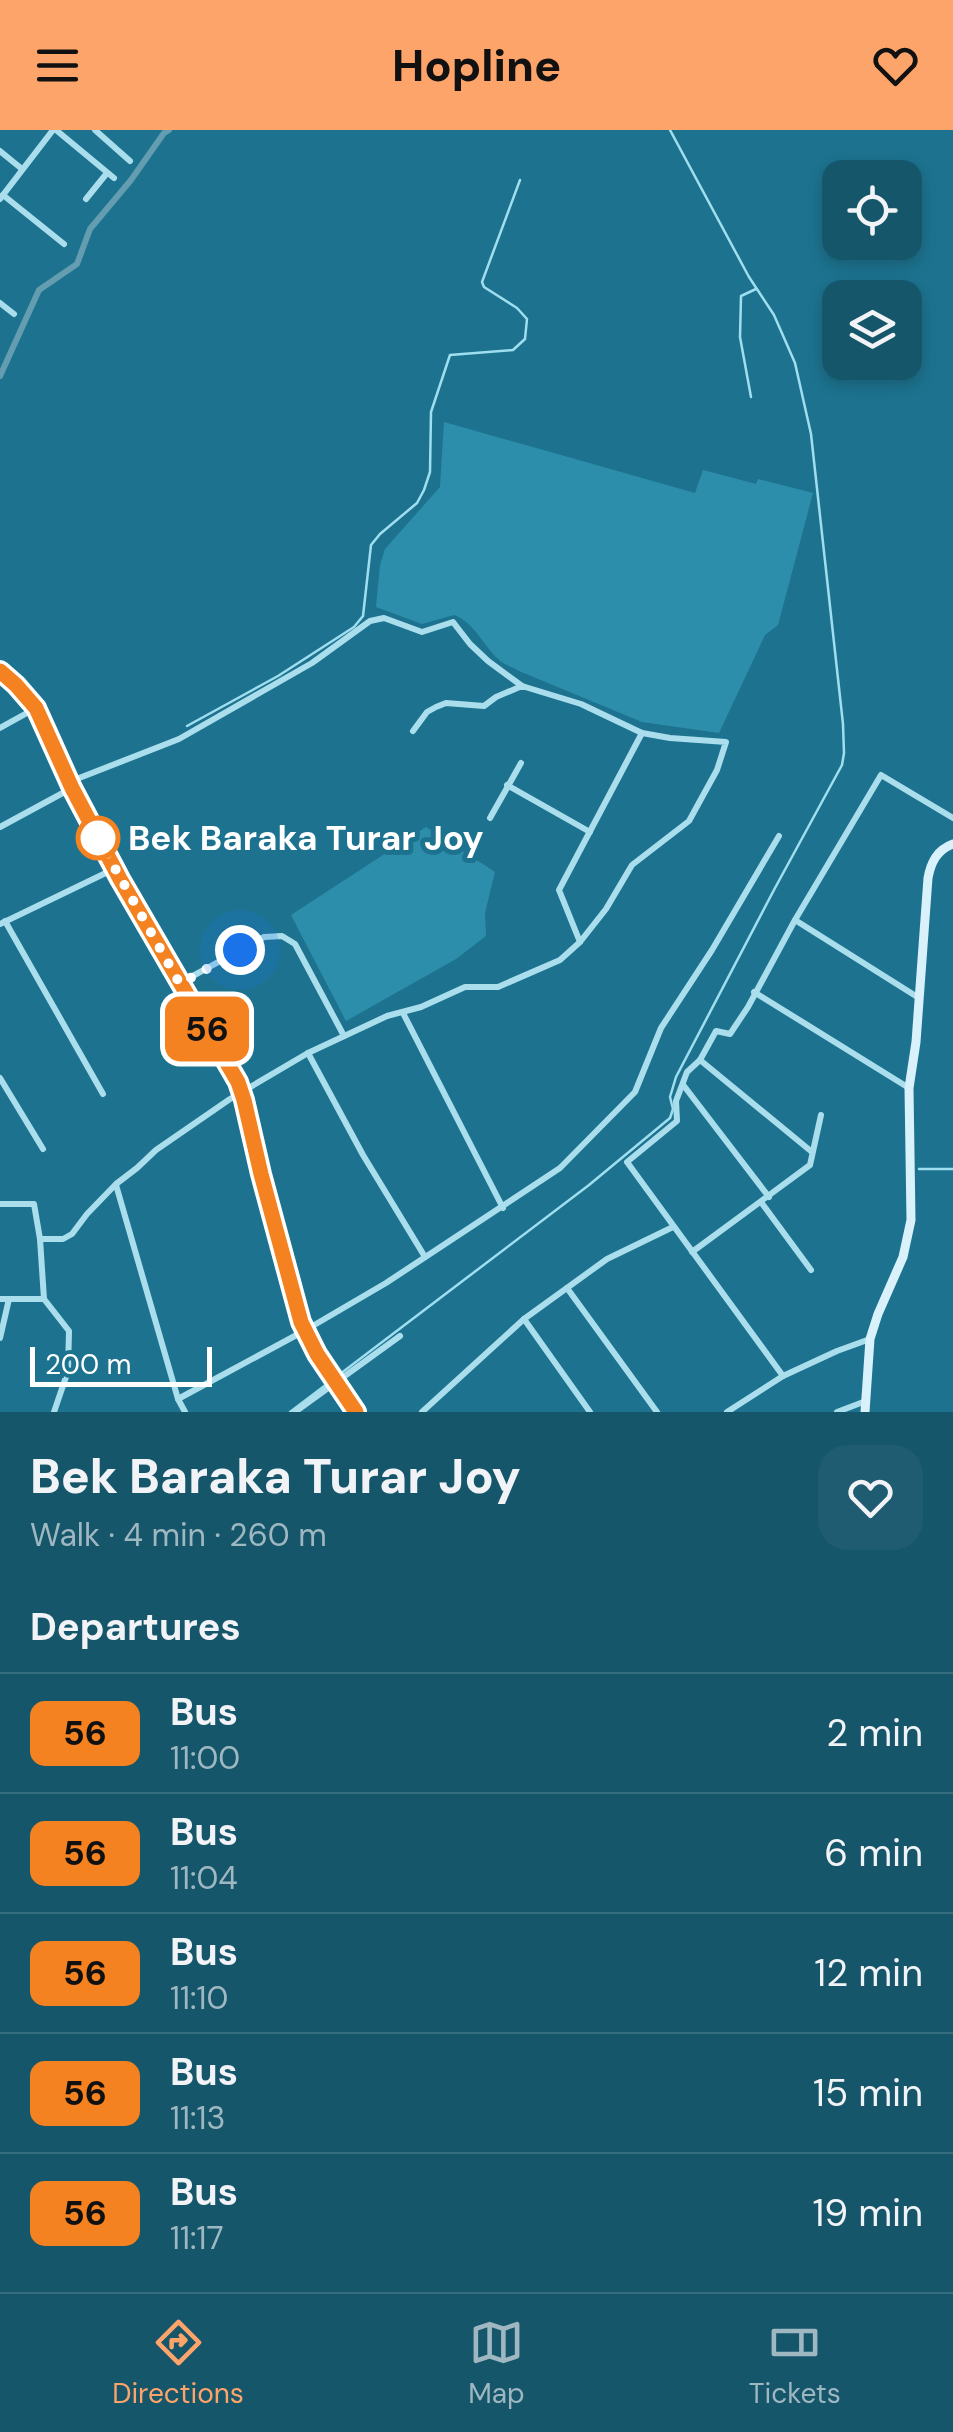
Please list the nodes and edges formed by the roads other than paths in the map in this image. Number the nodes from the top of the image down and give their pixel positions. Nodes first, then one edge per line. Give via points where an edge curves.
1 (54, 130) edge
2 (95, 130) edge
3 (0, 151) edge
4 (130, 162) dead end
5 (22, 169) junction
6 (2, 197) edge
7 (86, 199) dead end
8 (64, 244) dead end
9 (0, 302) edge
10 (14, 314) dead end
11 (0, 671) edge
12 (522, 686) junction
13 (36, 708) junction
14 (0, 728) edge
15 (413, 731) dead end
16 (642, 733) junction
17 (521, 763) dead end
18 (71, 785) junction
19 (508, 785) junction
20 (490, 818) dead end
21 (953, 818) edge
22 (0, 827) edge
23 (590, 832) junction
24 (779, 836) dead end
25 (953, 844) edge
26 (114, 869) junction
27 (795, 920) junction
28 (3, 923) edge
29 (580, 942) junction
30 (180, 984) junction
31 (754, 992) junction
32 (919, 998) junction
33 (403, 1012) junction
34 (344, 1036) junction
35 (308, 1053) junction
36 (700, 1060) junction
37 (0, 1078) edge
38 (683, 1085) junction
39 (909, 1088) junction
40 (242, 1092) junction
41 (103, 1094) dead end
42 (821, 1115) dead end
43 (42, 1149) dead end
44 (812, 1152) junction
45 (116, 1184) junction
46 (765, 1199) junction
47 (0, 1204) edge
48 (502, 1208) junction
49 (674, 1226) junction
50 (40, 1239) junction
51 (692, 1252) junction
52 (426, 1257) junction
53 (811, 1270) dead end
54 (567, 1288) junction
55 (5, 1299) edge
56 (44, 1299) junction
57 (524, 1319) junction
58 (304, 1331) junction
59 (400, 1336) dead end
60 (0, 1338) edge
61 (870, 1339) junction
62 (783, 1376) junction
63 (336, 1382) junction
64 (178, 1399) junction
65 (866, 1407) edge
66 (54, 1412) edge
67 (185, 1412) edge
68 (295, 1412) edge
69 (356, 1412) edge
70 (422, 1412) edge
71 (590, 1412) edge
72 (657, 1412) edge
73 (727, 1412) edge
74 (837, 1412) edge

1 - 5 street
1 - 7 street via 111,175
2 - 4 street
3 - 5 street
5 - 6 street
6 - 8 street
9 - 10 street
11 - 13 main road
12 - 15 street via 484,706 436,706
12 - 16 street
12 - 18 street via 453,622 422,632 377,618 180,739
13 - 14 street
13 - 18 main road
16 - 23 street
16 - 29 street via 726,742 689,822 632,866
17 - 19 street
18 - 22 street
18 - 26 main road
19 - 20 street
19 - 23 street
21 - 27 street via 881,775
23 - 29 street via 559,890
24 - 48 street via 661,1028 635,1092 560,1168
25 - 32 main road via 930,868
26 - 28 street
26 - 30 main road
27 - 31 street
27 - 32 street
28 - 41 street
29 - 33 street via 552,964 498,987 465,987
30 - 34 street via 264,936 282,936 295,944
30 - 40 main road
31 - 36 street via 730,1034 716,1031
31 - 39 street
32 - 39 main road
33 - 34 street
33 - 48 street
34 - 35 street
35 - 40 street
35 - 52 street
36 - 38 street
36 - 44 street
37 - 43 street
38 - 46 street
38 - 49 street via 677,1121 627,1162
39 - 61 main road via 909,1232
40 - 45 street
40 - 58 main road
42 - 44 street
44 - 46 street via 810,1166
45 - 50 street via 72,1234
45 - 64 street
46 - 51 street
46 - 53 street
47 - 50 street via 34,1204
48 - 52 street
49 - 51 street
49 - 54 street via 606,1259
50 - 56 street
51 - 62 street
52 - 58 street
54 - 57 street
54 - 72 street
55 - 56 street
55 - 60 street
56 - 66 street via 69,1331 68,1371
57 - 70 street
57 - 71 street
58 - 63 main road
58 - 64 street
59 - 63 street
61 - 62 street
61 - 65 main road
62 - 73 street
63 - 68 street
63 - 69 main road
64 - 67 street
65 - 74 street

